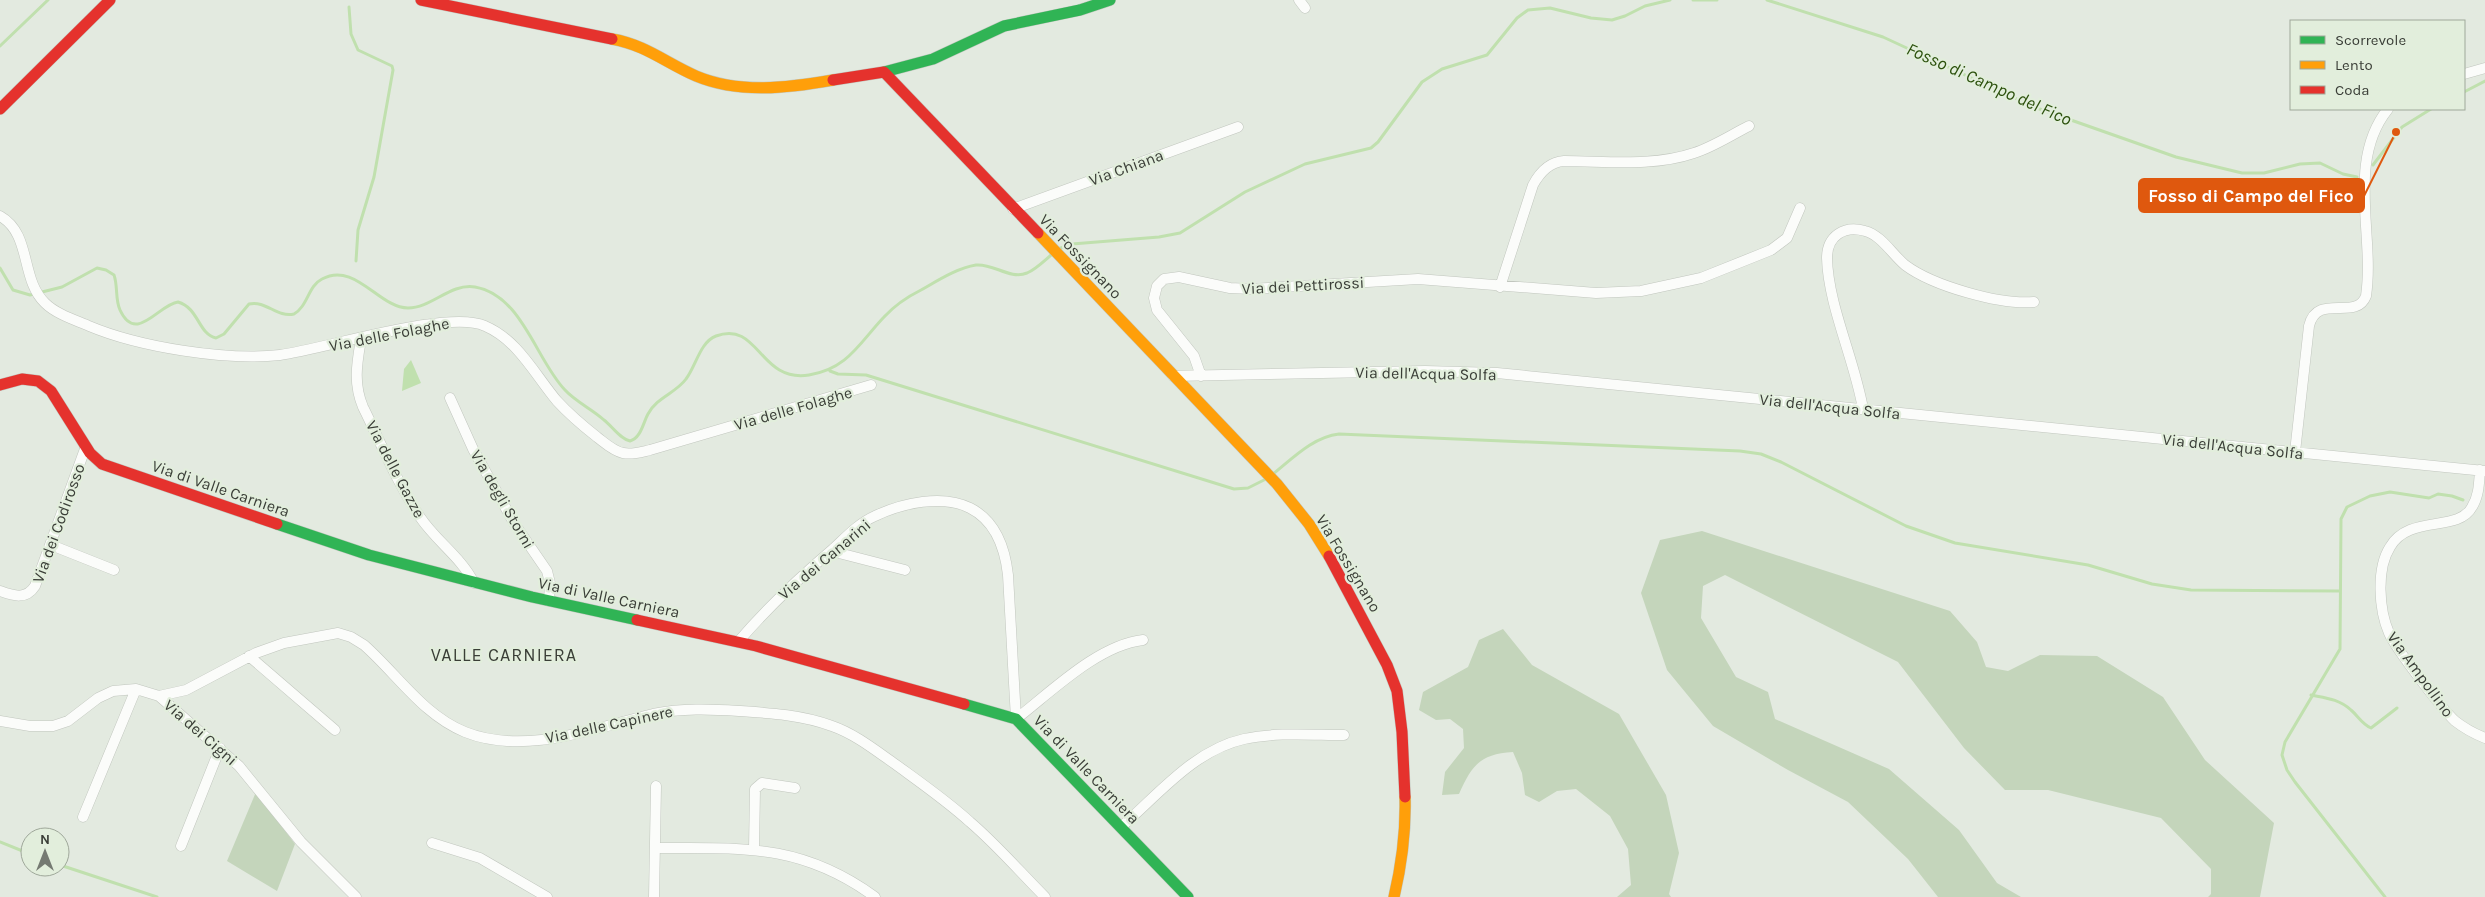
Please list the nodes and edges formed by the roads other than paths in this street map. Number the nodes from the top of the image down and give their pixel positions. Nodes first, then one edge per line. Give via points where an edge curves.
1 (110, 0) edge
2 (421, 0) edge
3 (1110, 0) edge
4 (2485, 68) edge
5 (884, 72) junction
6 (2465, 74) edge
7 (0, 109) edge
8 (2387, 110) edge
9 (1238, 126) dead end
10 (1749, 126) dead end
11 (1800, 208) dead end
12 (1013, 209) junction
13 (0, 216) edge
14 (1500, 287) junction
15 (2034, 302) dead end
16 (361, 338) junction
17 (1173, 376) junction
18 (1201, 376) junction
19 (0, 385) edge
20 (871, 385) dead end
21 (450, 398) dead end
22 (1863, 410) junction
23 (85, 450) junction
24 (2295, 452) junction
25 (2482, 470) edge
26 (51, 545) junction
27 (831, 551) junction
28 (114, 570) dead end
29 (905, 570) dead end
30 (474, 583) junction
31 (0, 591) edge
32 (549, 601) junction
33 (1143, 640) dead end
34 (738, 642) junction
35 (249, 656) junction
36 (136, 689) junction
37 (159, 696) junction
38 (1016, 719) junction
39 (0, 721) edge
40 (335, 730) dead end
41 (1344, 735) dead end
42 (2485, 738) edge
43 (220, 748) junction
44 (656, 786) dead end
45 (795, 788) dead end
46 (83, 817) dead end
47 (1121, 828) junction
48 (432, 843) dead end
49 (181, 846) dead end
50 (655, 848) junction
51 (754, 849) junction
52 (356, 897) edge
53 (547, 897) edge
54 (654, 897) edge
55 (875, 897) edge
56 (1045, 897) edge
57 (1188, 897) edge
58 (1394, 897) edge

1 - 7 street
2 - 5 street via 629,42 656,51 698,77 731,86 774,88
3 - 5 street via 1080,10 1004,26 934,59
4 - 6 street
5 - 12 street, Via Fossignano
8 - 24 street via 2374,133 2365,178 2366,296 2356,307 2323,309 2311,316
9 - 12 street, Via Chiana
10 - 14 street via 1702,150 1676,158 1551,164 1534,185
11 - 14 street, Via dei Pettirossi via 1790,234 1777,248 1688,281 1622,293
12 - 17 street, Via Fossignano
13 - 16 street, Via delle Folaghe via 12,225 18,235 34,286 46,304 82,323 127,340 255,356 279,355
14 - 18 street, Via dei Pettirossi via 1400,279 1251,289 1230,288 1184,277 1167,278 1155,289 1155,306 1196,359
15 - 22 street via 2008,301 1938,283 1905,264 1870,232 1852,229 1836,234 1828,250 1829,279
16 - 20 street, Via delle Folaghe via 454,321 485,326 517,350 576,420 612,449 627,454
16 - 30 street, Via delle Gazze via 356,386 364,406 413,507 432,534 465,567
17 - 18 street, Via dell'Acqua Solfa
17 - 58 street, Via Fossignano via 1277,484 1308,524 1342,578 1387,666 1397,690 1406,822 1403,858
18 - 22 street, Via dell'Acqua Solfa via 1468,372
19 - 23 street, Via di Valle Carniera via 22,378 42,384 70,418
21 - 32 street, Via degli Storni via 501,500 547,571
22 - 24 street, Via dell'Acqua Solfa
23 - 26 street, Via dei Codirosso
23 - 30 street, Via di Valle Carniera via 110,467 350,549
24 - 25 street, Via dell'Acqua Solfa
25 - 42 street, Via Ampollino via 2472,508 2465,515 2413,528 2394,541 2384,562 2382,591 2385,621 2393,640 2454,719
26 - 28 street
26 - 31 street, Via dei Codirosso via 30,593 22,596
27 - 29 street
27 - 34 street, Via dei Canarini via 785,591
27 - 38 street, Via dei Canarini via 875,516 926,502 956,502 984,517 998,536 1006,563
30 - 32 street, Via di Valle Carniera
32 - 34 street, Via di Valle Carniera
33 - 38 street via 1124,643 1103,653
34 - 38 street, Via di Valle Carniera
35 - 37 street, Via delle Capinere via 186,690
35 - 40 street
35 - 56 street, Via delle Capinere via 284,642 346,634 368,649 436,716 463,731 495,740 554,737 653,714 690,709 768,714 830,725 867,744 952,806
36 - 37 street, Via dei Cigni
36 - 39 street, Via dei Cigni via 108,692 58,725 36,726
36 - 46 street
37 - 43 street, Via dei Cigni
38 - 47 street, Via di Valle Carniera
41 - 47 street via 1260,737 1220,747 1189,766
43 - 49 street
43 - 52 street, Via dei Cigni via 248,776 301,842
44 - 50 street
45 - 51 street via 762,783 755,788
47 - 57 street, Via di Valle Carniera
48 - 53 street via 480,858
50 - 51 street
50 - 54 street
51 - 55 street via 816,864

